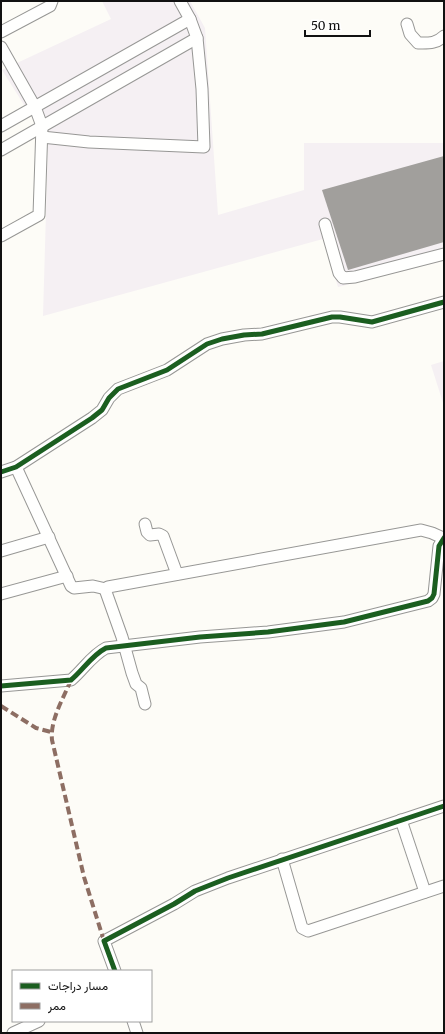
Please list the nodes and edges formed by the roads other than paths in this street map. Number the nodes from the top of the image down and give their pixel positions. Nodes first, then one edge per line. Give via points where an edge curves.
1 (52, 1) edge
2 (180, 1) edge
3 (190, 19) junction
4 (407, 24) dead end
5 (1, 32) edge
6 (444, 36) edge
7 (197, 38) junction
8 (1, 47) edge
9 (35, 107) junction
10 (1, 126) edge
11 (42, 131) junction
12 (1, 150) edge
13 (326, 224) dead end
14 (1, 236) edge
15 (444, 254) edge
16 (444, 302) edge
17 (16, 467) junction
18 (1, 472) edge
19 (145, 524) dead end
20 (49, 537) junction
21 (443, 538) edge
22 (1, 551) edge
23 (177, 574) junction
24 (67, 576) junction
25 (106, 589) junction
26 (1, 594) edge
27 (124, 646) junction
28 (1, 686) edge
29 (145, 704) dead end
30 (444, 806) edge
31 (401, 820) junction
32 (282, 859) junction
33 (444, 886) edge
34 (425, 892) junction
35 (115, 970) edge
36 (37, 1022) edge
37 (133, 1022) edge
38 (13, 1033) edge
39 (137, 1033) edge

1 - 5 street via 50,6
2 - 3 street
3 - 7 street
3 - 9 street
4 - 6 street via 410,34 418,43 432,44
7 - 11 street
7 - 11 street via 204,147 89,142
8 - 9 street
9 - 10 street
9 - 11 street
11 - 12 street
11 - 14 street via 39,215
13 - 15 street via 343,278 355,278
16 - 17 street via 372,322 332,317 207,344 167,370 118,389 102,410 92,418
17 - 18 street
17 - 20 street
19 - 23 street via 150,535 163,536
20 - 22 street
20 - 24 street
21 - 23 street via 421,530
21 - 27 street via 439,546 434,594 428,601 344,622
23 - 25 street
24 - 25 street via 74,588 93,586
24 - 26 street
25 - 27 street
27 - 28 street via 100,651 70,680
27 - 29 street via 136,684 142,688
30 - 31 street
31 - 32 street
31 - 34 street
32 - 34 street via 304,930
32 - 35 street via 195,891 104,941
33 - 34 street
36 - 38 street
37 - 39 street

